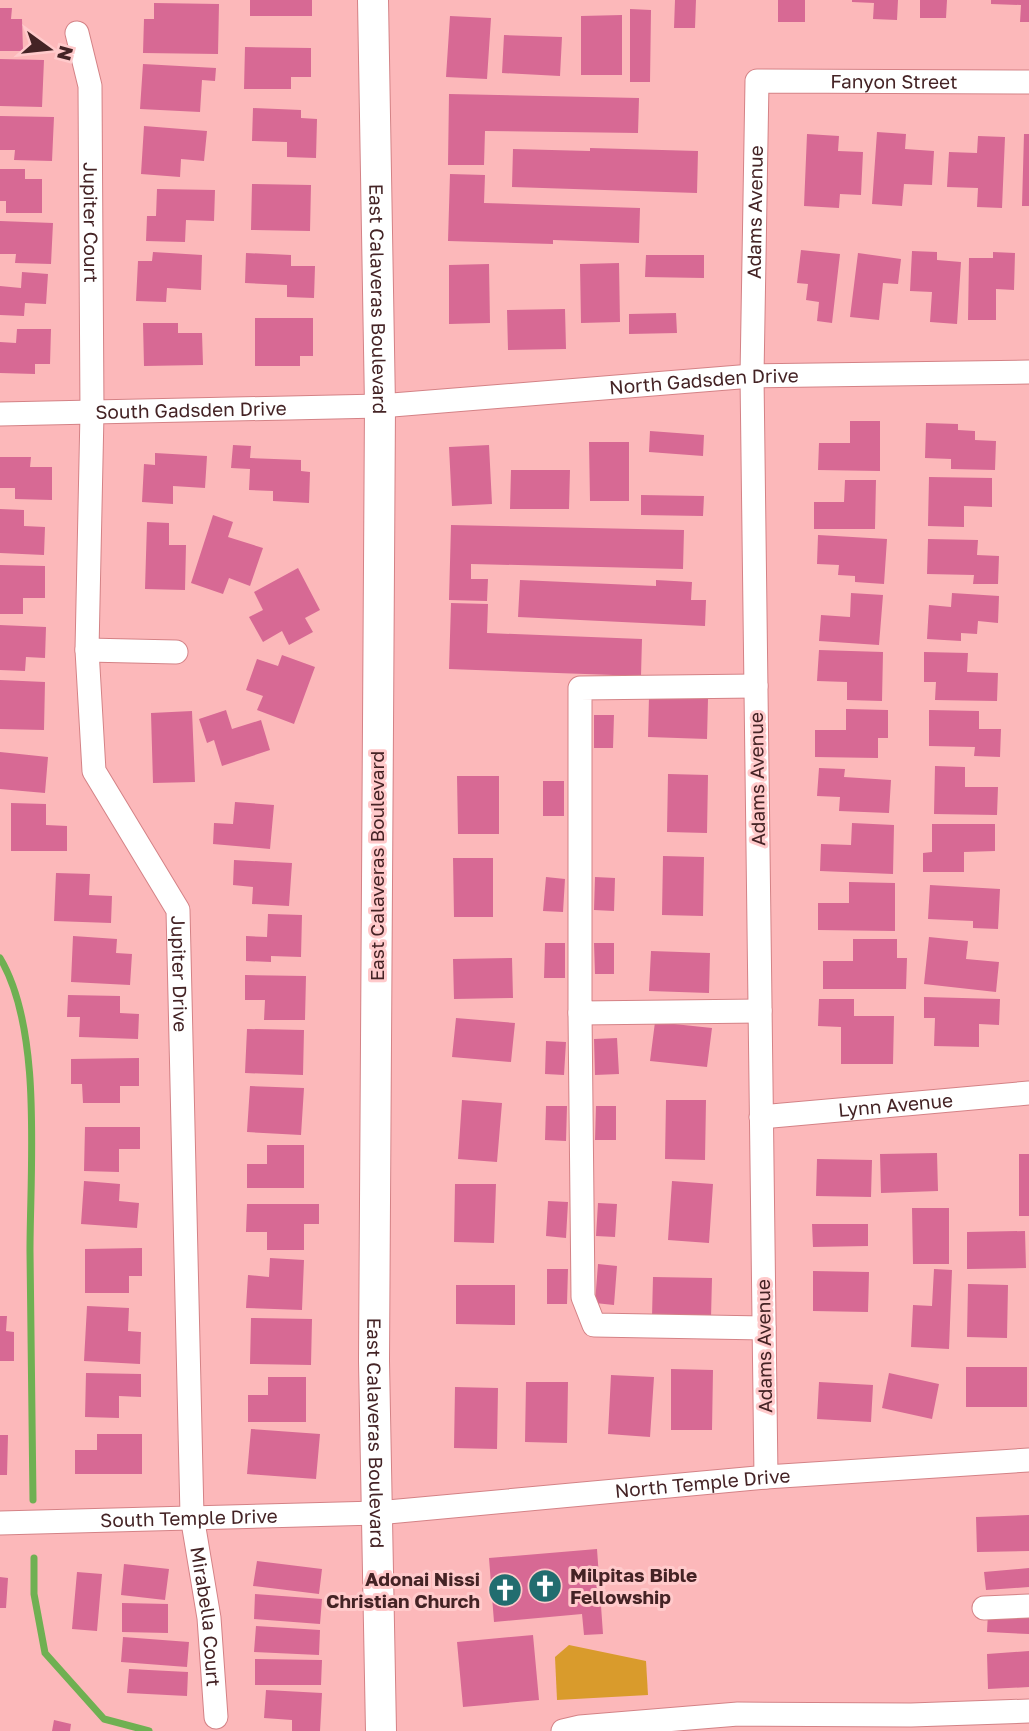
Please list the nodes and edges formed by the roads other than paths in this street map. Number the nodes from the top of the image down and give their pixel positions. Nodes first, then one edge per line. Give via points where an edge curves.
1 (373, 0) edge
2 (77, 33) dead end
3 (757, 80) joint
4 (1029, 82) edge
5 (1029, 372) edge
6 (752, 376) junction
7 (380, 405) junction
8 (92, 413) junction
9 (0, 414) edge
10 (86, 650) junction
11 (176, 652) dead end
12 (756, 686) junction
13 (760, 1012) junction
14 (580, 1013) junction
15 (1029, 1093) edge
16 (761, 1117) junction
17 (764, 1328) junction
18 (1029, 1460) edge
19 (766, 1477) junction
20 (377, 1513) junction
21 (192, 1516) junction
22 (0, 1524) edge
23 (1029, 1606) edge
24 (984, 1608) dead end
25 (1029, 1711) edge
26 (216, 1717) dead end
27 (739, 1723) edge
28 (381, 1731) edge
29 (563, 1731) edge

1 - 7 main road, East Calaveras Boulevard
2 - 8 street, Jupiter Court via 90,86
3 - 4 street, Fanyon Street
3 - 6 street, Adams Avenue
5 - 6 street, North Gadsden Drive
6 - 7 street, North Gadsden Drive
6 - 12 street, Adams Avenue
7 - 8 street, South Gadsden Drive
7 - 20 main road, East Calaveras Boulevard
8 - 9 street, South Gadsden Drive
8 - 10 street, Jupiter Drive
10 - 11 street
10 - 21 street, Jupiter Drive via 94,771 178,910
12 - 13 street, Adams Avenue
12 - 14 street via 580,688
13 - 14 street
13 - 16 street, Adams Avenue
14 - 17 street via 583,1297 594,1325
15 - 16 street, Lynn Avenue
16 - 17 street, Adams Avenue
17 - 19 street, Adams Avenue
18 - 19 street, North Temple Drive
19 - 20 street, North Temple Drive
20 - 21 street, South Temple Drive
20 - 28 main road, East Calaveras Boulevard
21 - 22 street, South Temple Drive
21 - 26 street, Mirabella Court via 209,1618
23 - 24 street
25 - 27 street
27 - 29 street

